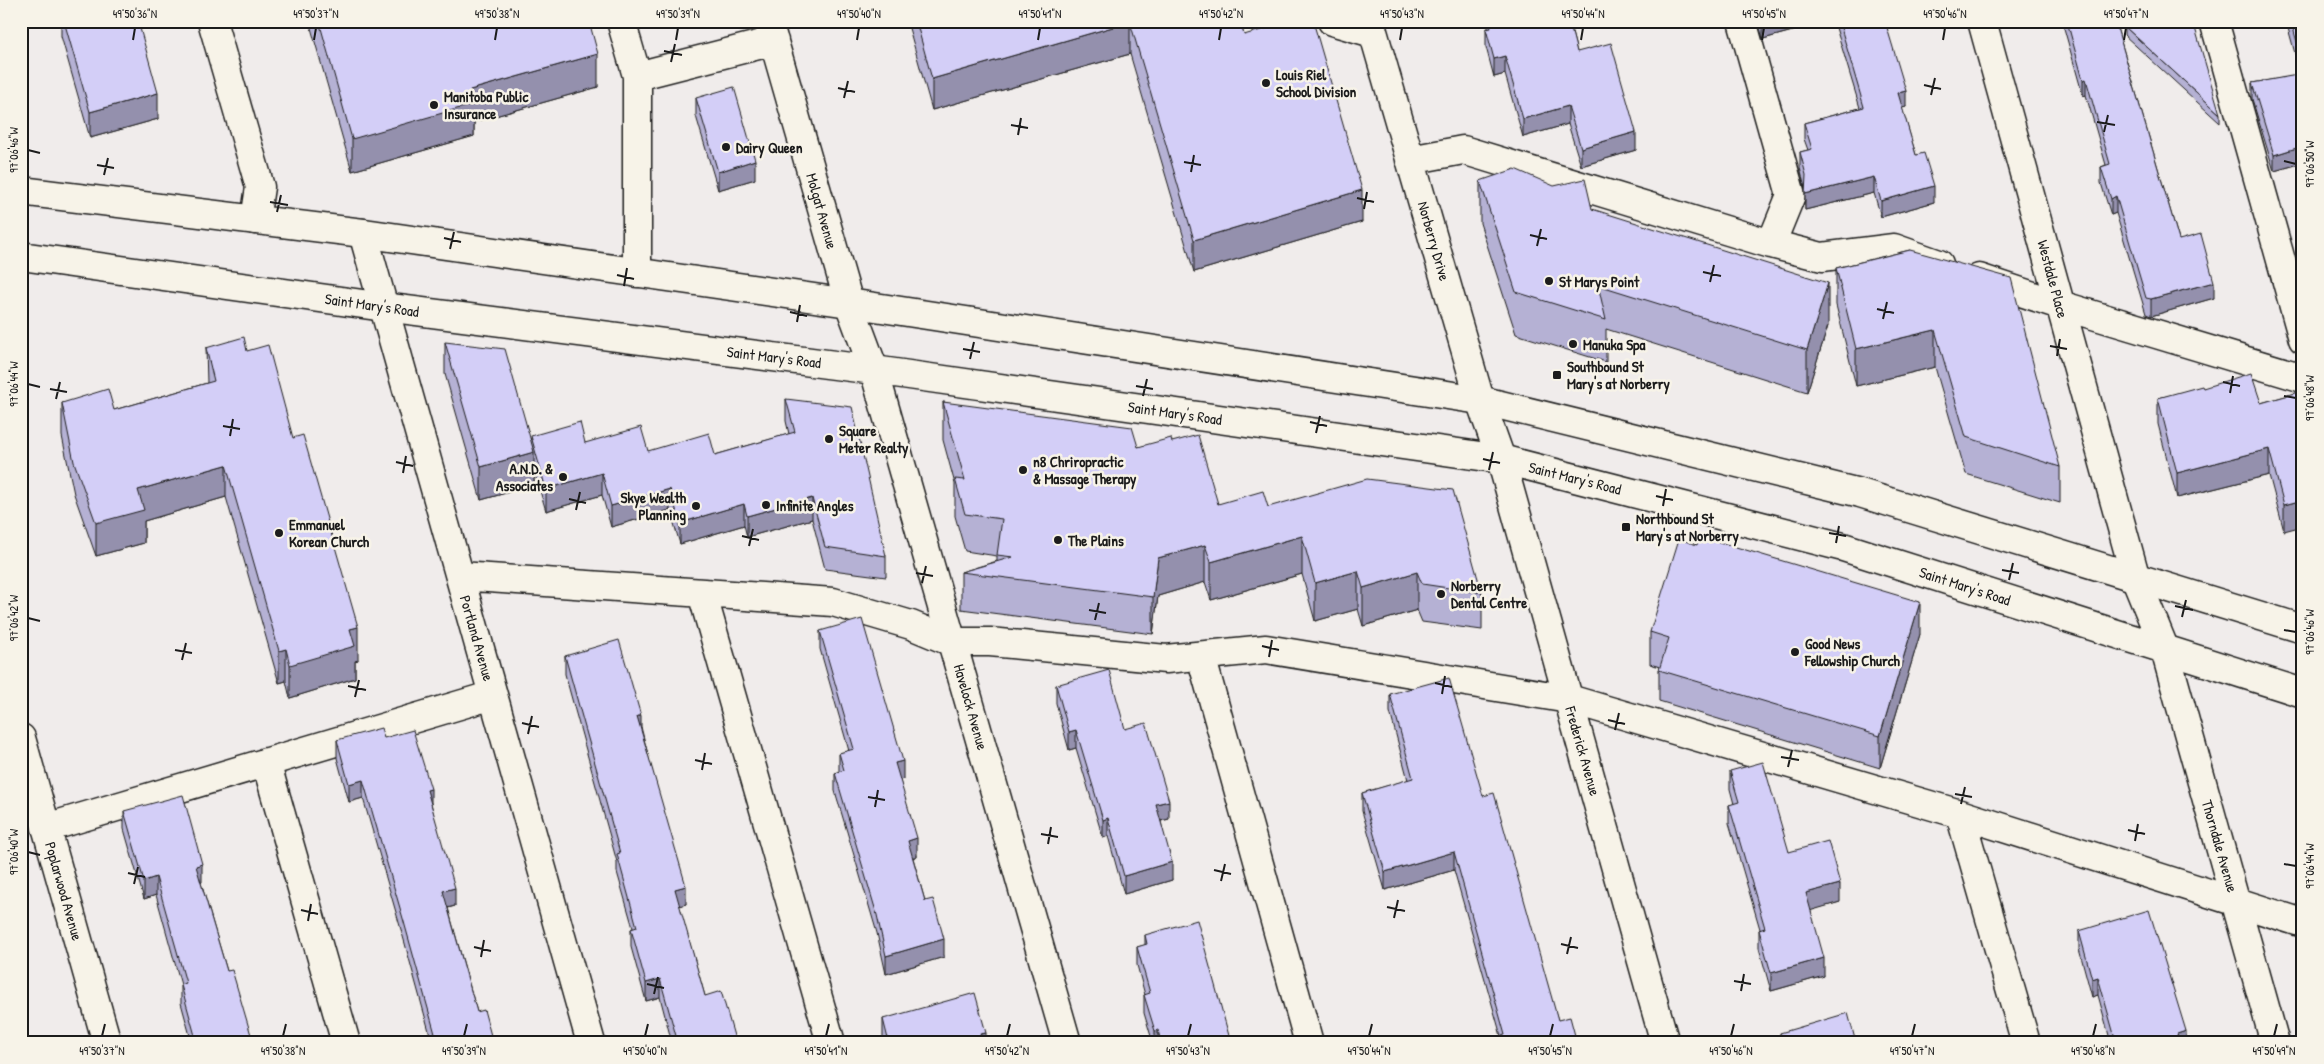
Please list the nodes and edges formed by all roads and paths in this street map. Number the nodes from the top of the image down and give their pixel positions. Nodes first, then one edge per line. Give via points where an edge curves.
1 (212, 21) edge
2 (621, 21) edge
3 (1332, 21) edge
4 (1742, 21) edge
5 (1982, 21) edge
6 (2214, 21) edge
7 (1372, 27) edge
8 (771, 31) edge
9 (637, 76) junction
10 (1410, 160) junction
11 (21, 191) edge
12 (255, 220) junction
13 (363, 233) junction
14 (1771, 244) junction
15 (21, 256) edge
16 (637, 273) junction
17 (849, 303) junction
18 (2060, 305) junction
19 (384, 306) junction
20 (2303, 339) edge
21 (874, 370) junction
22 (2303, 378) edge
23 (1480, 400) junction
24 (1501, 459) junction
25 (460, 576) junction
26 (2136, 579) junction
27 (702, 593) junction
28 (2303, 629) edge
29 (952, 642) junction
30 (2165, 650) junction
31 (1201, 656) junction
32 (2303, 693) edge
33 (493, 695) junction
34 (1569, 699) junction
35 (21, 738) edge
36 (266, 762) junction
37 (1960, 814) junction
38 (46, 828) junction
39 (2236, 903) junction
40 (2303, 923) edge
41 (107, 1043) edge
42 (346, 1043) edge
43 (591, 1043) edge
44 (831, 1043) edge
45 (1067, 1043) edge
46 (1310, 1043) edge
47 (1665, 1043) edge
48 (2026, 1043) edge
49 (2275, 1043) edge

1 - 12 main road via 260,187
2 - 9 main road
3 - 7 main road
4 - 14 main road via 1791,195
5 - 18 main road, Westdale Place
6 - 20 main road
7 - 10 main road, Norberry Drive
8 - 9 main road
8 - 17 main road, Molgat Avenue
9 - 16 main road
10 - 14 main road via 1463,150
10 - 23 main road, Norberry Drive
11 - 12 main road
12 - 13 main road
13 - 16 main road
13 - 19 main road, Portland Avenue
14 - 18 main road via 1822,257 1894,248
15 - 19 main road, Saint Mary's Road
16 - 17 main road
17 - 21 main road, Molgat Avenue
17 - 23 main road
18 - 22 main road
18 - 26 main road, Westdale Place
19 - 21 main road, Saint Mary's Road
19 - 25 main road, Portland Avenue
21 - 24 main road, Saint Mary's Road
21 - 29 main road, Havelock Avenue
23 - 24 main road, Norberry Drive
23 - 26 main road via 1860,493
24 - 30 main road, Saint Mary's Road via 1843,547
24 - 34 main road, Frederick Avenue
25 - 27 main road
25 - 33 main road, Portland Avenue
26 - 28 main road
26 - 30 main road, Westdale Place
27 - 29 main road via 833,602 911,625
27 - 44 main road
29 - 31 main road via 990,642 1166,659
29 - 45 main road, Havelock Avenue
30 - 32 main road, Saint Mary's Road
30 - 39 main road, Thorndale Avenue
31 - 34 main road via 1266,649
31 - 46 main road
33 - 36 main road
33 - 43 main road, Portland Avenue
34 - 37 main road
34 - 47 main road, Frederick Avenue
35 - 38 main road, Poplarwood Avenue
36 - 38 main road
36 - 42 main road
37 - 39 main road
37 - 48 main road
38 - 41 main road, Poplarwood Avenue
39 - 40 main road
39 - 49 main road, Thorndale Avenue

